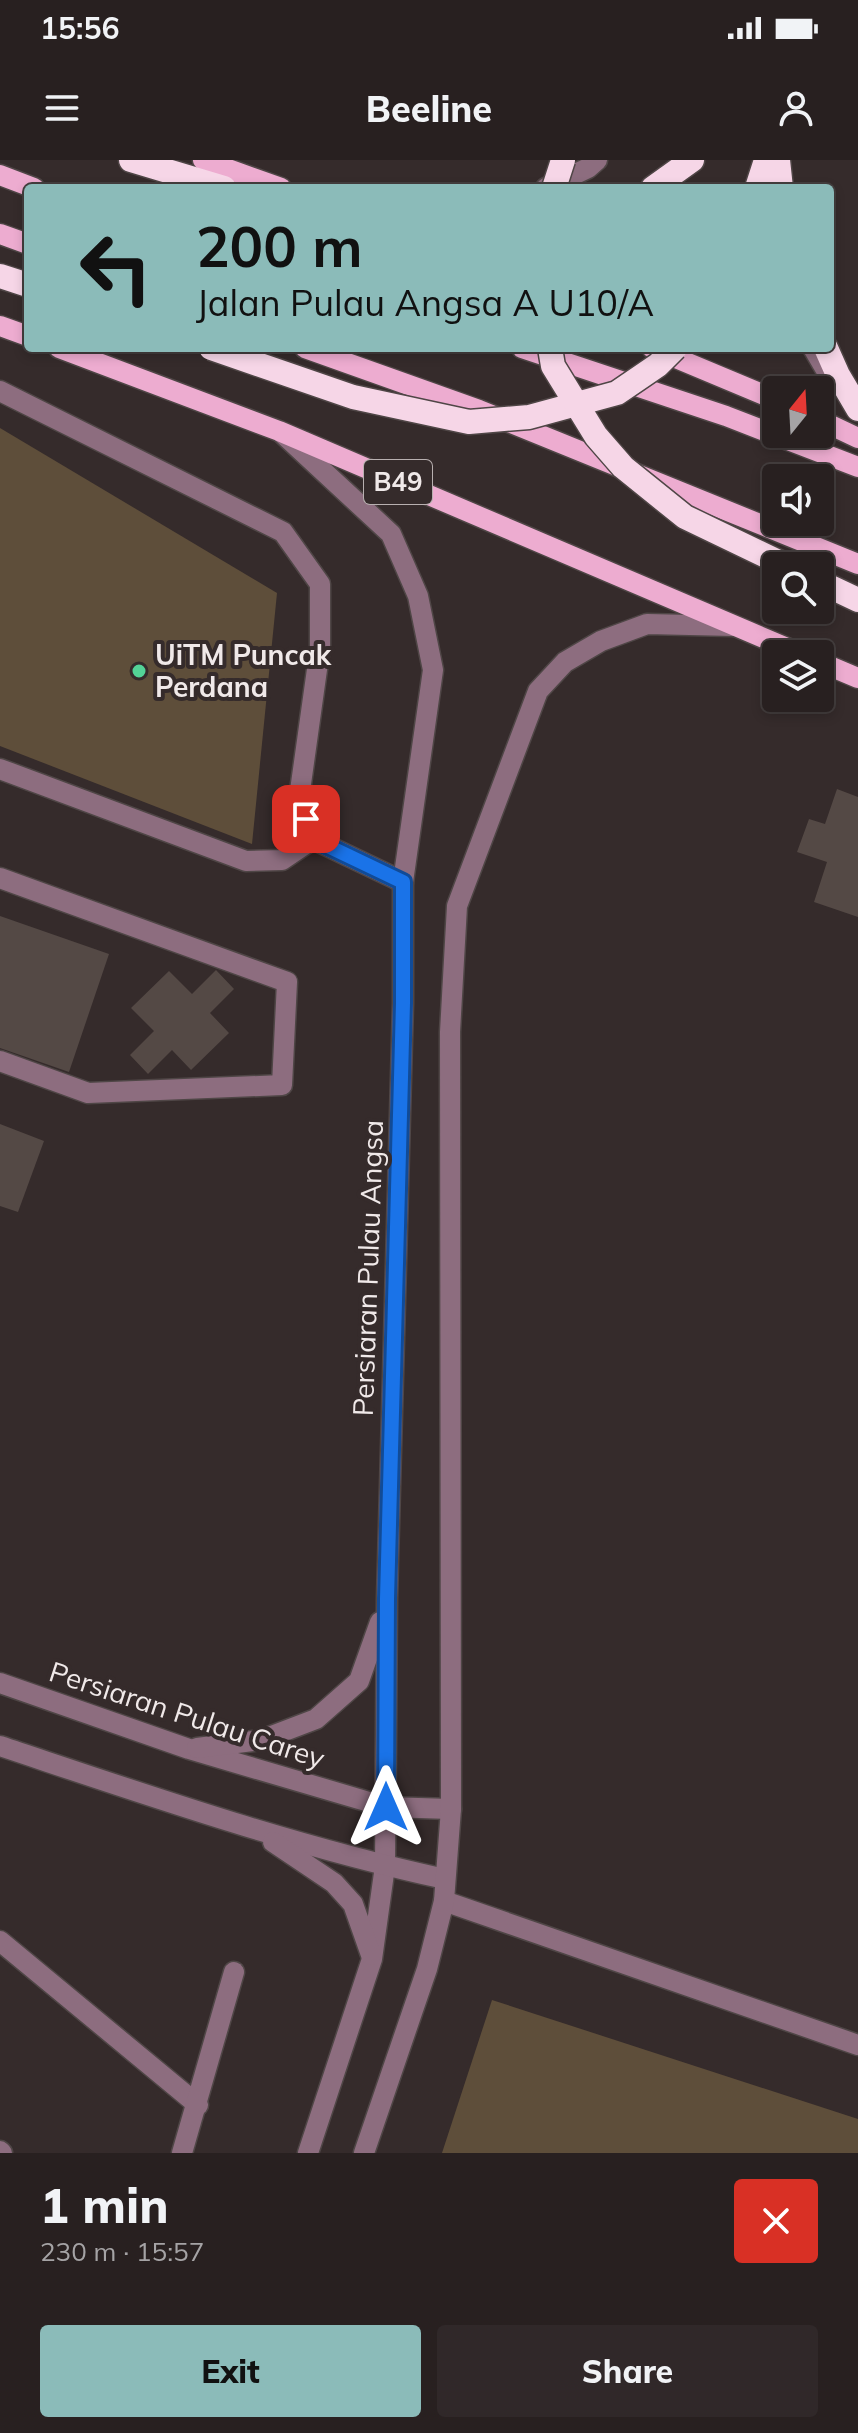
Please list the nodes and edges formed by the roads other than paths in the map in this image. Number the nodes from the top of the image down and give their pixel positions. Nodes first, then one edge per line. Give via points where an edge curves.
1 (131, 160) edge
2 (203, 160) edge
3 (563, 160) edge
4 (597, 160) edge
5 (692, 160) edge
6 (766, 160) edge
7 (780, 160) edge
8 (0, 175) edge
9 (24, 184) edge
10 (211, 184) edge
11 (272, 184) edge
12 (554, 184) edge
13 (555, 184) edge
14 (659, 184) edge
15 (758, 184) edge
16 (782, 184) edge
17 (0, 234) edge
18 (24, 243) edge
19 (0, 276) edge
20 (24, 284) edge
21 (0, 326) edge
22 (24, 335) edge
23 (70, 352) edge
24 (223, 352) edge
25 (316, 352) edge
26 (534, 352) edge
27 (551, 352) edge
28 (662, 352) edge
29 (671, 352) edge
30 (814, 352) edge
31 (828, 352) edge
32 (0, 391) edge
33 (762, 394) edge
34 (858, 411) edge
35 (834, 427) edge
36 (279, 431) junction
37 (858, 438) edge
38 (858, 467) edge
39 (762, 554) edge
40 (858, 564) edge
41 (834, 589) edge
42 (858, 600) edge
43 (733, 626) junction
44 (767, 640) edge
45 (834, 668) edge
46 (858, 678) edge
47 (0, 769) edge
48 (313, 839) junction
49 (0, 878) edge
50 (403, 882) junction
51 (0, 1061) edge
52 (387, 1599) junction
53 (0, 1683) edge
54 (0, 1746) edge
55 (189, 1749) junction
56 (386, 1807) junction
57 (451, 1809) junction
58 (258, 1832) junction
59 (385, 1866) junction
60 (445, 1879) junction
61 (444, 1901) junction
62 (0, 1941) edge
63 (372, 1959) junction
64 (234, 1972) dead end
65 (858, 2045) edge
66 (198, 2105) junction
67 (182, 2153) edge
68 (308, 2153) edge
69 (364, 2153) edge

1 - 10 highway
2 - 11 main road
3 - 13 highway, bridge
4 - 12 street
5 - 14 highway
6 - 15 highway
7 - 16 highway
8 - 9 main road
17 - 18 main road
19 - 20 highway
21 - 22 main road
23 - 36 main road, B49
24 - 29 highway, bridge via 353,397 469,422 529,417 617,393
25 - 40 main road via 479,410
26 - 38 main road
27 - 39 highway, bridge via 553,366 596,436 623,467 685,517
28 - 33 main road
30 - 34 street via 851,409
31 - 34 highway
32 - 48 street via 283,532 320,584 320,648 299,798
35 - 37 main road
36 - 43 main road, B49
36 - 50 street, Persiaran Pulau Angsa via 391,534 418,596 433,670
41 - 42 highway
43 - 44 main road, B49
43 - 57 street via 647,624 565,662 538,691 457,906 449,1094
45 - 46 main road
47 - 48 street via 246,861 282,860
48 - 50 street
49 - 51 street via 287,982 282,1085 88,1093
50 - 52 street, Persiaran Pulau Angsa
52 - 55 street via 359,1681 316,1719 261,1740
52 - 56 street, Persiaran Pulau Angsa
53 - 55 street, Persiaran Pulau Carey
54 - 58 street
55 - 56 street, Persiaran Pulau Carey
56 - 57 street, Persiaran Pulau Carey
56 - 59 street, Persiaran Pulau Angsa
57 - 60 street
58 - 59 street
58 - 63 street via 334,1883 353,1904
59 - 60 street
59 - 63 street, Persiaran Pulau Angsa
60 - 61 street
61 - 65 street
61 - 69 street via 427,1969
62 - 66 street
63 - 68 street, Persiaran Pulau Angsa
64 - 66 street
66 - 67 street

